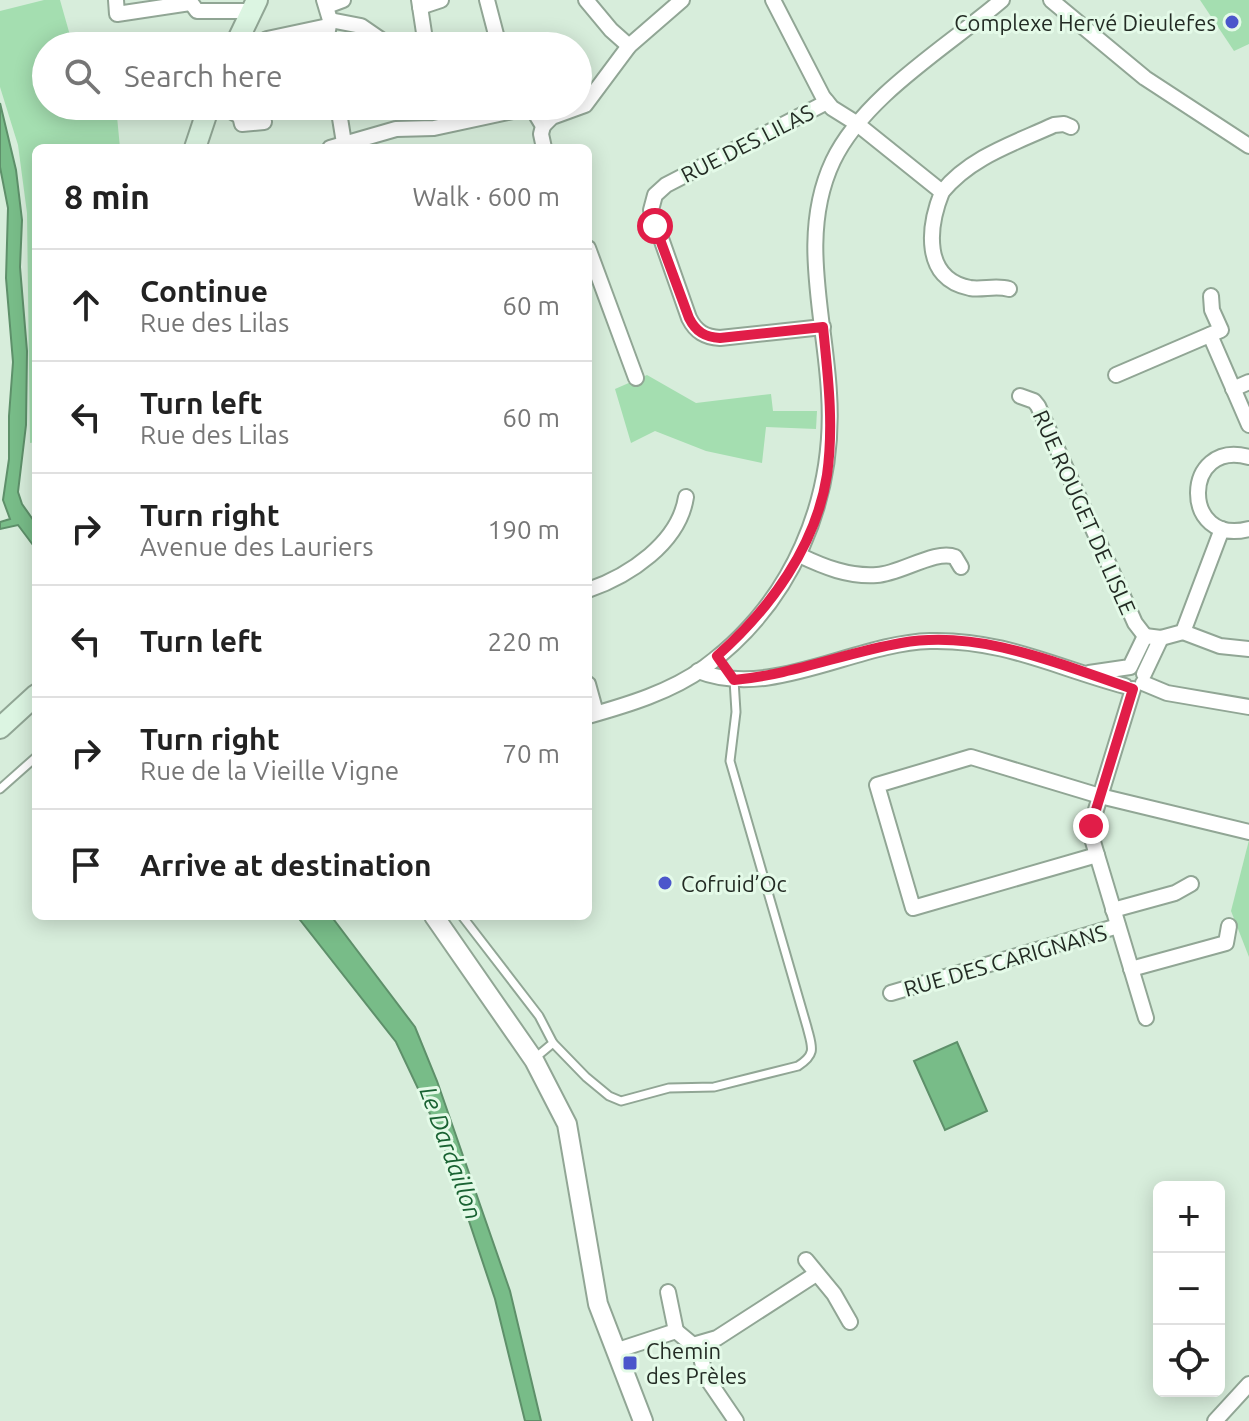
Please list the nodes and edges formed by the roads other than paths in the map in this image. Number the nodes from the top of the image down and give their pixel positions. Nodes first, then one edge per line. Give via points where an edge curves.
1 (116, 0) edge
2 (343, 0) edge
3 (441, 0) edge
4 (487, 0) edge
5 (586, 0) edge
6 (682, 0) edge
7 (773, 0) edge
8 (1002, 0) edge
9 (1051, 0) edge
10 (189, 2) edge
11 (420, 4) edge
12 (251, 11) edge
13 (327, 13) edge
14 (241, 32) edge
15 (283, 32) edge
16 (370, 32) edge
17 (424, 32) edge
18 (495, 32) edge
19 (629, 46) junction
20 (592, 96) edge
21 (827, 102) junction
22 (204, 120) edge
23 (241, 120) edge
24 (339, 120) edge
25 (470, 120) edge
26 (537, 120) edge
27 (549, 120) edge
28 (264, 122) dead end
29 (856, 123) junction
30 (543, 126) junction
31 (1071, 127) dead end
32 (196, 144) edge
33 (340, 144) edge
34 (347, 144) edge
35 (543, 144) edge
36 (1249, 146) edge
37 (942, 192) junction
38 (592, 259) edge
39 (1009, 289) dead end
40 (1211, 296) dead end
41 (823, 327) junction
42 (1210, 335) junction
43 (1116, 375) dead end
44 (636, 378) dead end
45 (1249, 382) edge
46 (1233, 389) junction
47 (1020, 396) dead end
48 (1249, 425) edge
49 (1249, 456) edge
50 (686, 497) dead end
51 (1222, 529) junction
52 (1249, 529) edge
53 (799, 555) junction
54 (961, 567) dead end
55 (592, 588) edge
56 (1183, 632) junction
57 (1145, 636) junction
58 (1161, 638) junction
59 (1249, 649) edge
60 (717, 656) junction
61 (1130, 667) junction
62 (698, 671) junction
63 (1089, 673) junction
64 (734, 680) junction
65 (1136, 683) junction
66 (32, 699) edge
67 (1249, 708) edge
68 (592, 714) edge
69 (0, 728) edge
70 (32, 761) edge
71 (0, 789) edge
72 (1100, 796) junction
73 (1249, 832) edge
74 (1097, 855) junction
75 (1191, 884) dead end
76 (1113, 910) junction
77 (437, 920) edge
78 (465, 920) edge
79 (1118, 926) junction
80 (1229, 926) dead end
81 (1131, 969) junction
82 (891, 993) dead end
83 (1146, 1018) dead end
84 (553, 1043) junction
85 (534, 1060) junction
86 (806, 1260) dead end
87 (816, 1274) junction
88 (668, 1292) dead end
89 (850, 1322) dead end
90 (676, 1331) junction
91 (693, 1345) junction
92 (615, 1351) junction
93 (1249, 1384) edge
94 (643, 1421) edge
95 (736, 1421) edge
96 (1215, 1421) edge

1 - 10 street via 117,14
2 - 13 street
3 - 11 street
4 - 18 street
5 - 19 street
6 - 19 street
7 - 21 street
8 - 29 street
9 - 36 street via 1145,78
10 - 12 street via 197,11
11 - 17 street
12 - 14 main road
13 - 15 street
13 - 16 street
19 - 20 street
21 - 29 street
21 - 41 street, RUE DES LILAS via 666,185 655,195 651,210 698,331 720,338
22 - 32 main road
23 - 28 street
24 - 33 street
25 - 34 street via 396,129
26 - 30 street
27 - 30 street
29 - 37 street
29 - 41 street via 832,162 817,208 814,236
30 - 35 street
31 - 37 street via 1054,125 975,162
37 - 39 street via 931,236 939,267 961,285
38 - 44 street
40 - 42 street via 1221,330
41 - 53 street via 830,394 827,475
42 - 43 street
42 - 46 street
45 - 46 street
46 - 48 street
47 - 57 street, RUE ROUGET DE LISLE via 1038,406
49 - 51 street via 1220,458 1201,476 1198,503 1207,519
50 - 55 street via 680,521 655,550
51 - 52 street
51 - 56 street
53 - 54 street via 838,571 866,575 893,573 942,555 955,557
53 - 60 street via 756,618
56 - 58 street
56 - 59 street via 1220,646
57 - 58 street
57 - 61 street
58 - 65 street
60 - 62 street
60 - 64 street
61 - 63 street
61 - 65 street via 1139,668
62 - 64 street
62 - 68 street via 675,685
63 - 64 street via 985,643 927,641
63 - 65 street
64 - 84 lane via 730,761 807,1027 809,1059 714,1087 669,1088 621,1101 586,1077
65 - 67 street
65 - 72 street
66 - 69 main road
70 - 71 lane
72 - 73 street
72 - 74 street via 1091,826
72 - 74 street via 971,757 877,785 913,908
74 - 76 street
75 - 76 street
76 - 79 street
77 - 85 street
78 - 84 lane via 539,1016
79 - 81 street
79 - 82 street, RUE DES CARIGNANS
80 - 81 street via 1226,943
81 - 83 street
84 - 85 lane
85 - 92 street via 567,1124 591,1272
86 - 87 street
87 - 89 street
87 - 91 street via 717,1338
88 - 90 street
90 - 91 street
90 - 92 street
91 - 95 street via 706,1377
92 - 94 street
93 - 96 street

